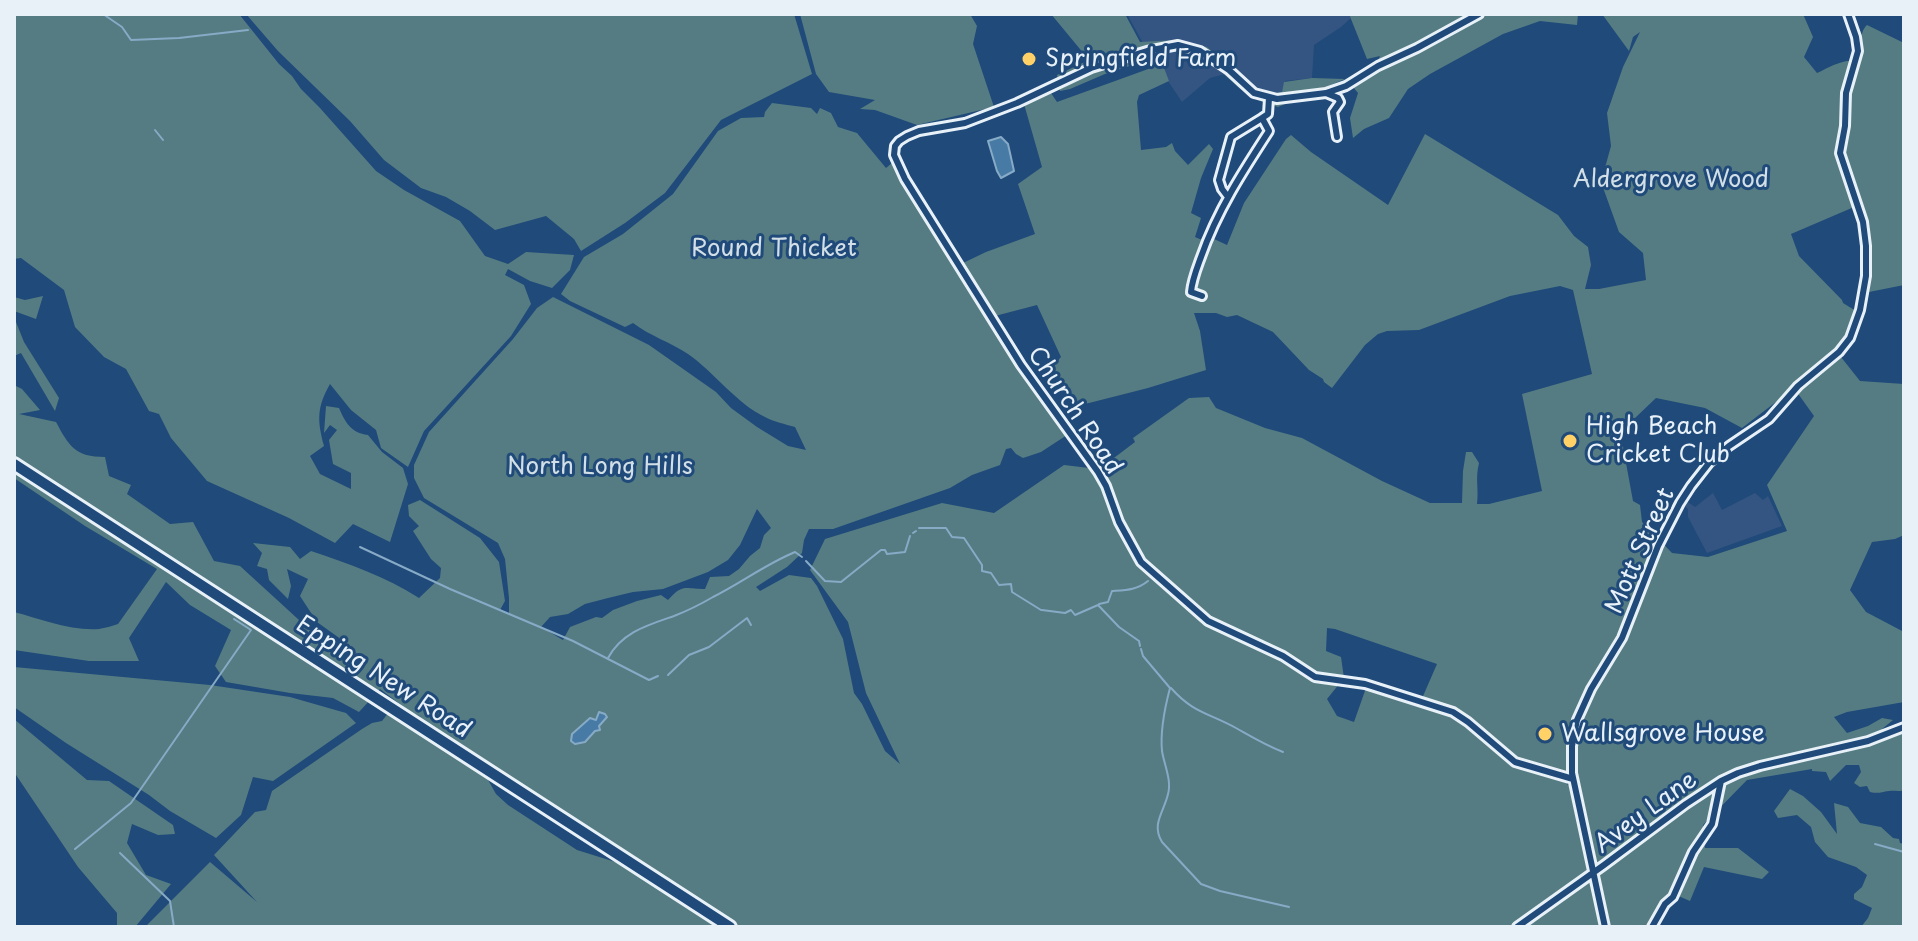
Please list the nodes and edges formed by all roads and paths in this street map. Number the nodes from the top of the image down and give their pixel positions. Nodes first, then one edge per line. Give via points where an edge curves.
1 (1479, 14) edge
2 (1848, 14) edge
3 (1326, 93) junction
4 (1269, 98) junction
5 (1262, 118) junction
6 (1337, 137) dead end
7 (1228, 197) junction
8 (1202, 296) dead end
9 (14, 464) edge
10 (1904, 727) edge
11 (1573, 779) junction
12 (1721, 781) junction
13 (1592, 874) junction
14 (730, 927) edge
15 (1517, 927) edge
16 (1605, 927) edge
17 (1652, 927) edge

1 - 3 street
2 - 11 street, Mott Street via 1858,51 1846,93 1840,153 1866,246 1866,276 1850,338 1769,419 1709,463 1680,503 1622,638 1577,720
3 - 4 street
3 - 6 street via 1340,102 1333,112
4 - 5 street via 1268,114
4 - 11 street, Church Road via 1254,93 1200,51 1178,45 1091,68 965,123 919,131 899,141 894,158 1021,365 1098,472 1136,555 1148,569 1208,621 1315,677 1365,684 1444,709 1515,762
5 - 7 street via 1269,131
5 - 7 street via 1231,137 1219,180
7 - 8 street via 1193,281 1191,292
9 - 14 main road, Epping New Road
10 - 12 street, Avey Lane
11 - 13 street, Mott Street
12 - 13 street, Avey Lane
12 - 17 street via 1712,824
13 - 15 street, Avey Lane
13 - 16 street, Mott Street

